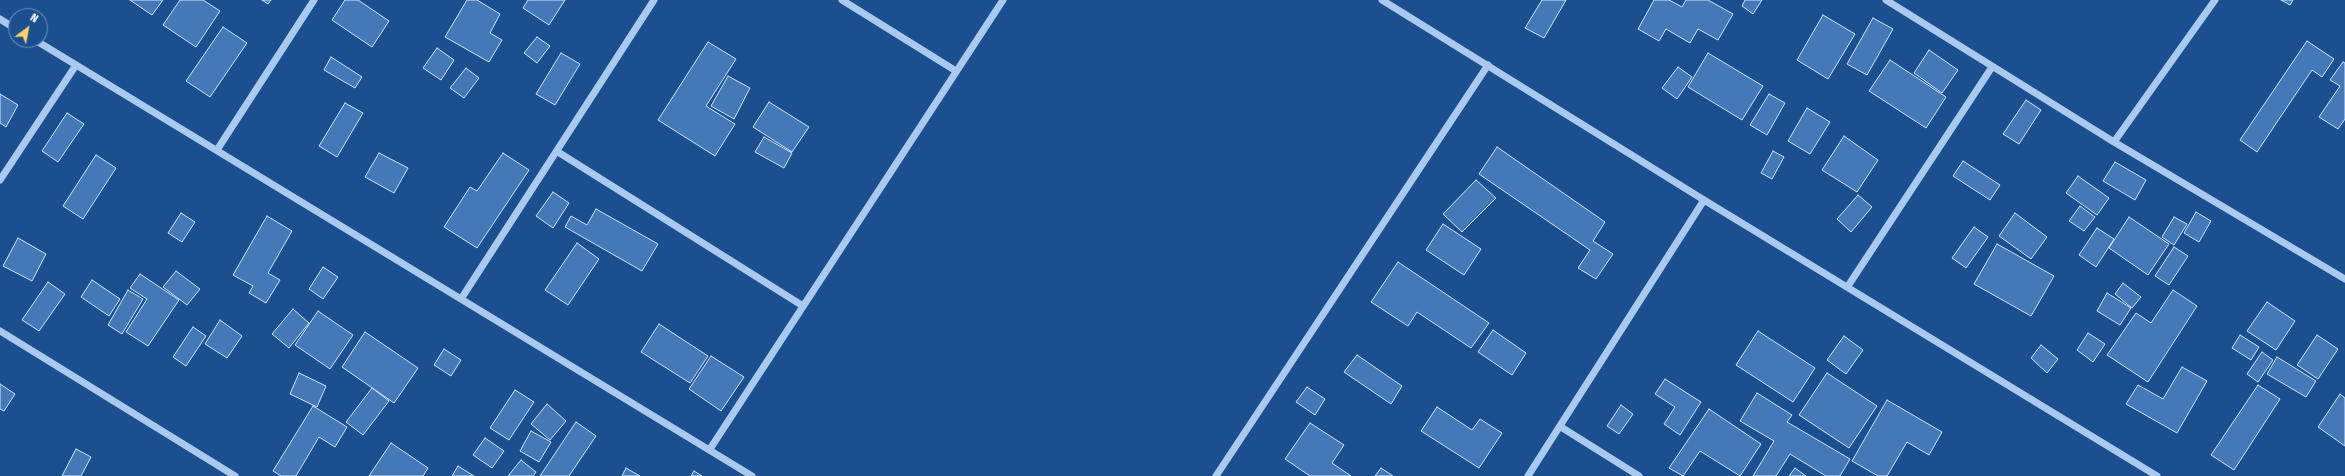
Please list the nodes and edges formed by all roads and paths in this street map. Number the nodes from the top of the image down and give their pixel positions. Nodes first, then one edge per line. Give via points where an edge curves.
1 (314, 0) edge
2 (654, 0) edge
3 (842, 0) edge
4 (1003, 0) edge
5 (1382, 0) edge
6 (1886, 0) edge
7 (2215, 0) edge
8 (48, 48) edge
9 (76, 65) junction
10 (1488, 65) junction
11 (1992, 66) junction
12 (956, 71) junction
13 (2114, 142) junction
14 (217, 150) junction
15 (558, 152) junction
16 (0, 180) edge
17 (1704, 200) junction
18 (2345, 279) edge
19 (1848, 286) junction
20 (461, 299) junction
21 (803, 306) junction
22 (0, 331) edge
23 (1560, 427) junction
24 (710, 450) junction
25 (747, 475) edge
26 (235, 476) edge
27 (1216, 476) edge
28 (1528, 476) edge
29 (1639, 476) edge
30 (2157, 476) edge

1 - 14 street
2 - 15 street
3 - 12 street
4 - 12 street
5 - 10 street
6 - 11 street
7 - 13 street
8 - 9 street
9 - 14 street
9 - 16 street
10 - 17 street
10 - 27 street
11 - 13 street
11 - 19 street
12 - 21 street
13 - 18 street
14 - 20 street
15 - 20 street
15 - 21 street
17 - 19 street
17 - 23 street
19 - 30 street
20 - 24 street
21 - 24 street
22 - 26 street
23 - 28 street
23 - 29 street
24 - 25 street

